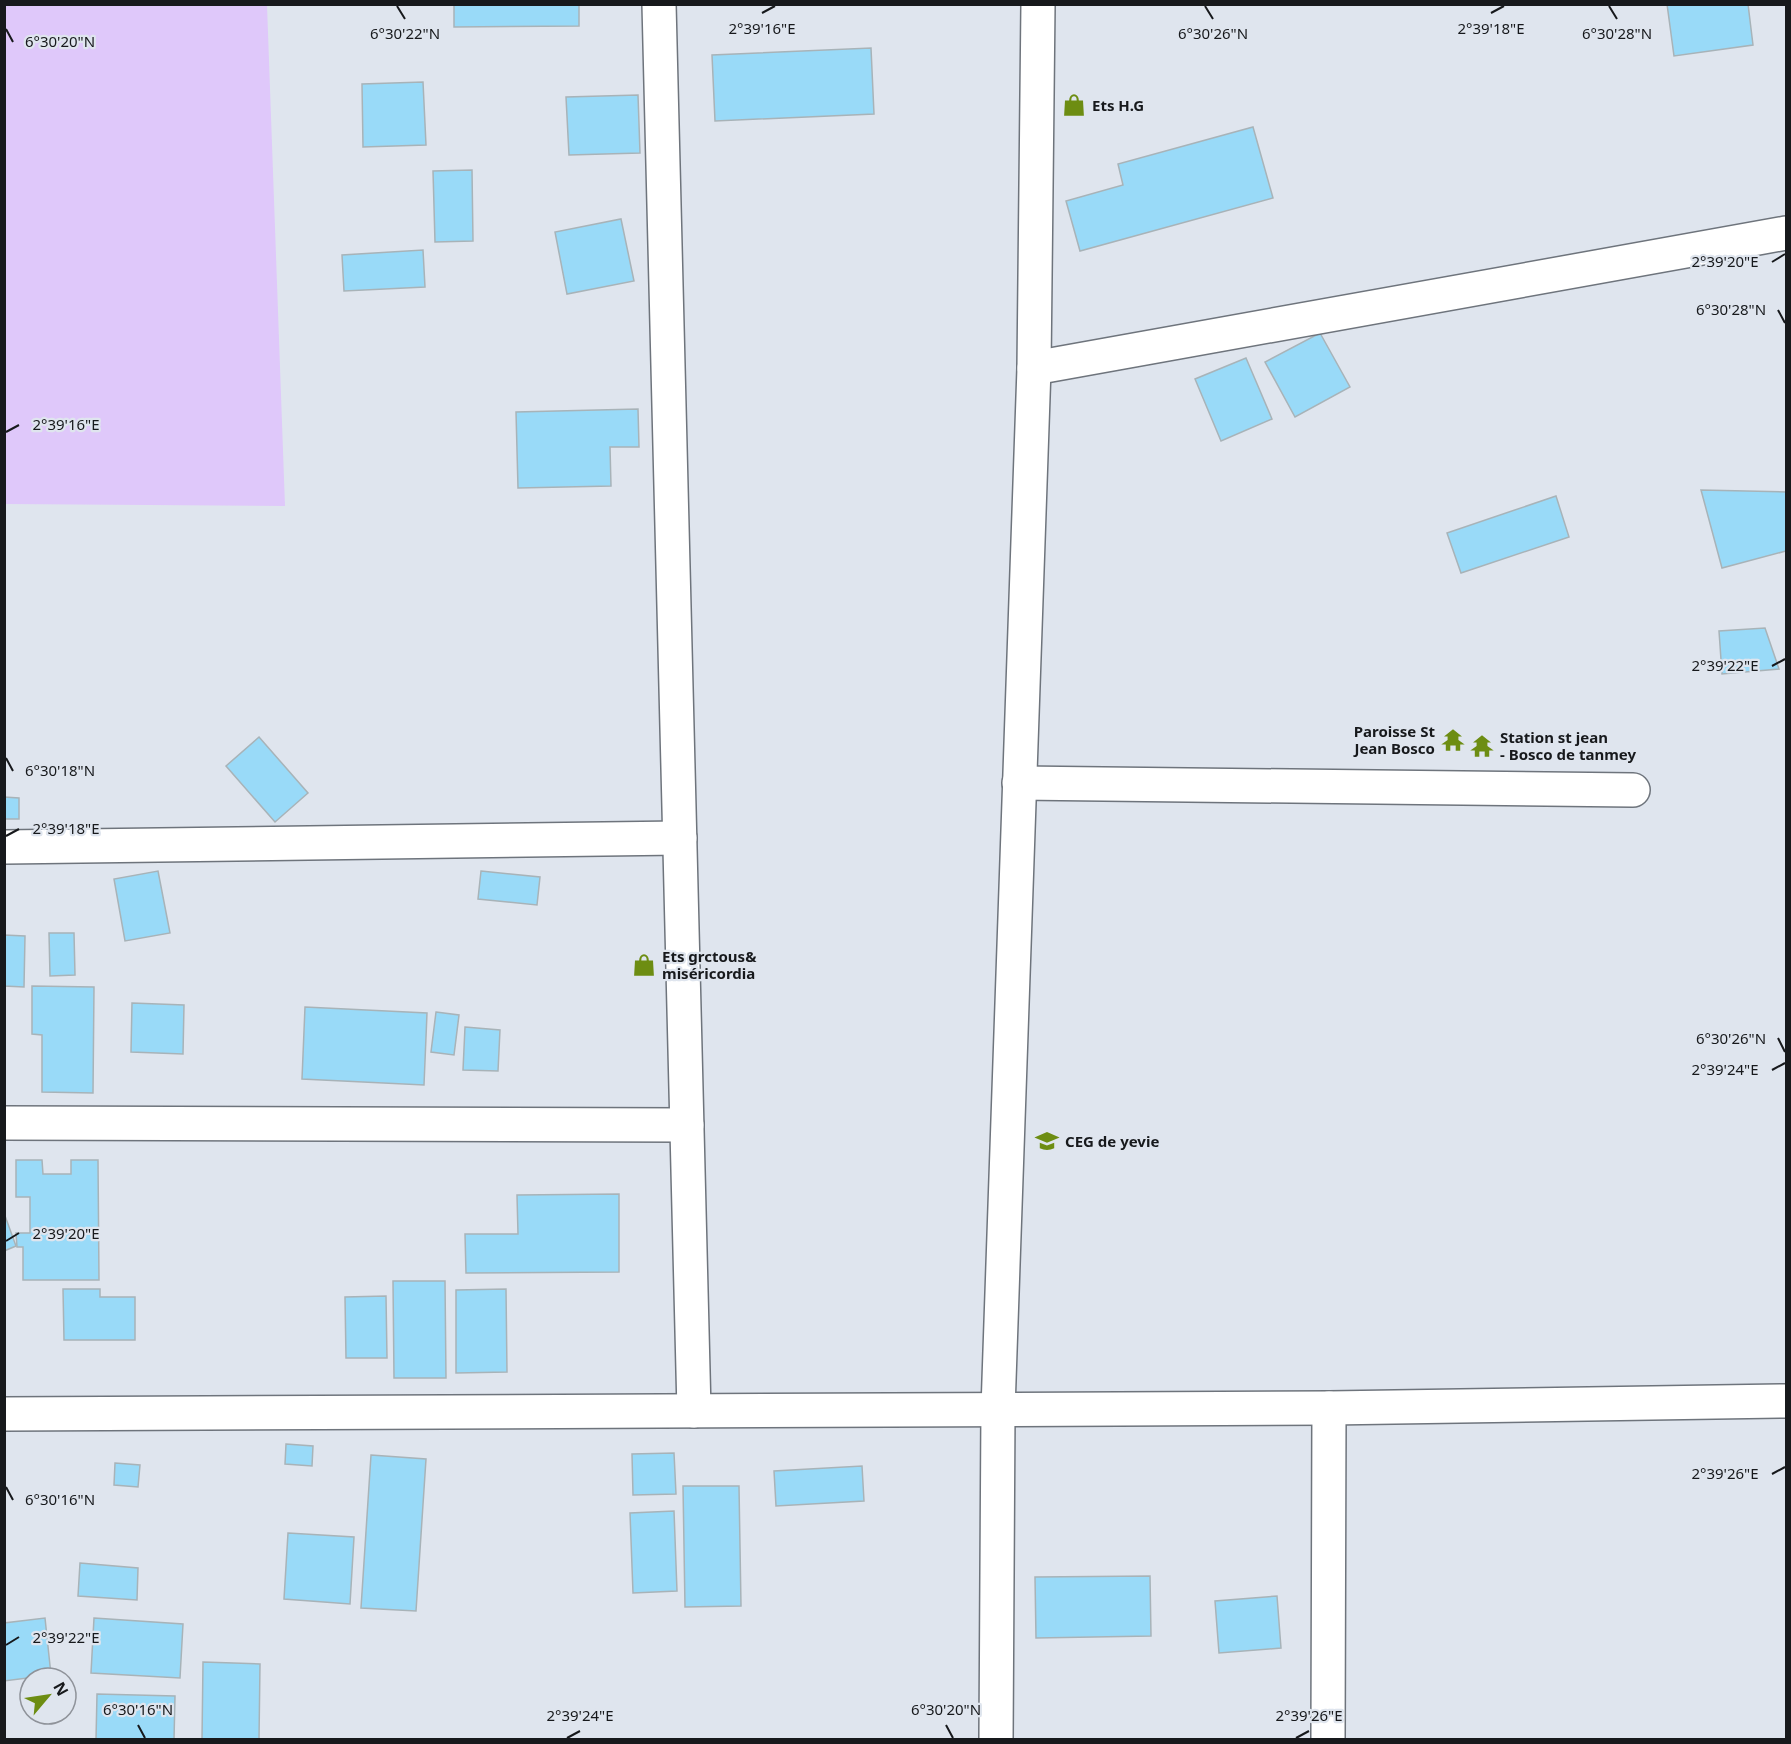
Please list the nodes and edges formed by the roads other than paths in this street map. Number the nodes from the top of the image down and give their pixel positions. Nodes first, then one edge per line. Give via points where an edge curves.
1 (659, 4) edge
2 (1038, 4) edge
3 (1786, 233) edge
4 (1034, 368) junction
5 (1019, 783) junction
6 (1633, 790) dead end
7 (680, 838) junction
8 (4, 847) edge
9 (4, 1124) edge
10 (687, 1125) junction
11 (1786, 1401) edge
12 (1329, 1408) junction
13 (998, 1409) junction
14 (694, 1411) junction
15 (4, 1414) edge
16 (996, 1740) edge
17 (1328, 1740) edge

1 - 7 street
2 - 4 street
3 - 4 street
4 - 5 street
5 - 6 street
5 - 13 street
7 - 8 street
7 - 10 street
9 - 10 street
10 - 14 street
11 - 12 street
12 - 13 street
12 - 17 street
13 - 14 street
13 - 16 street
14 - 15 street

